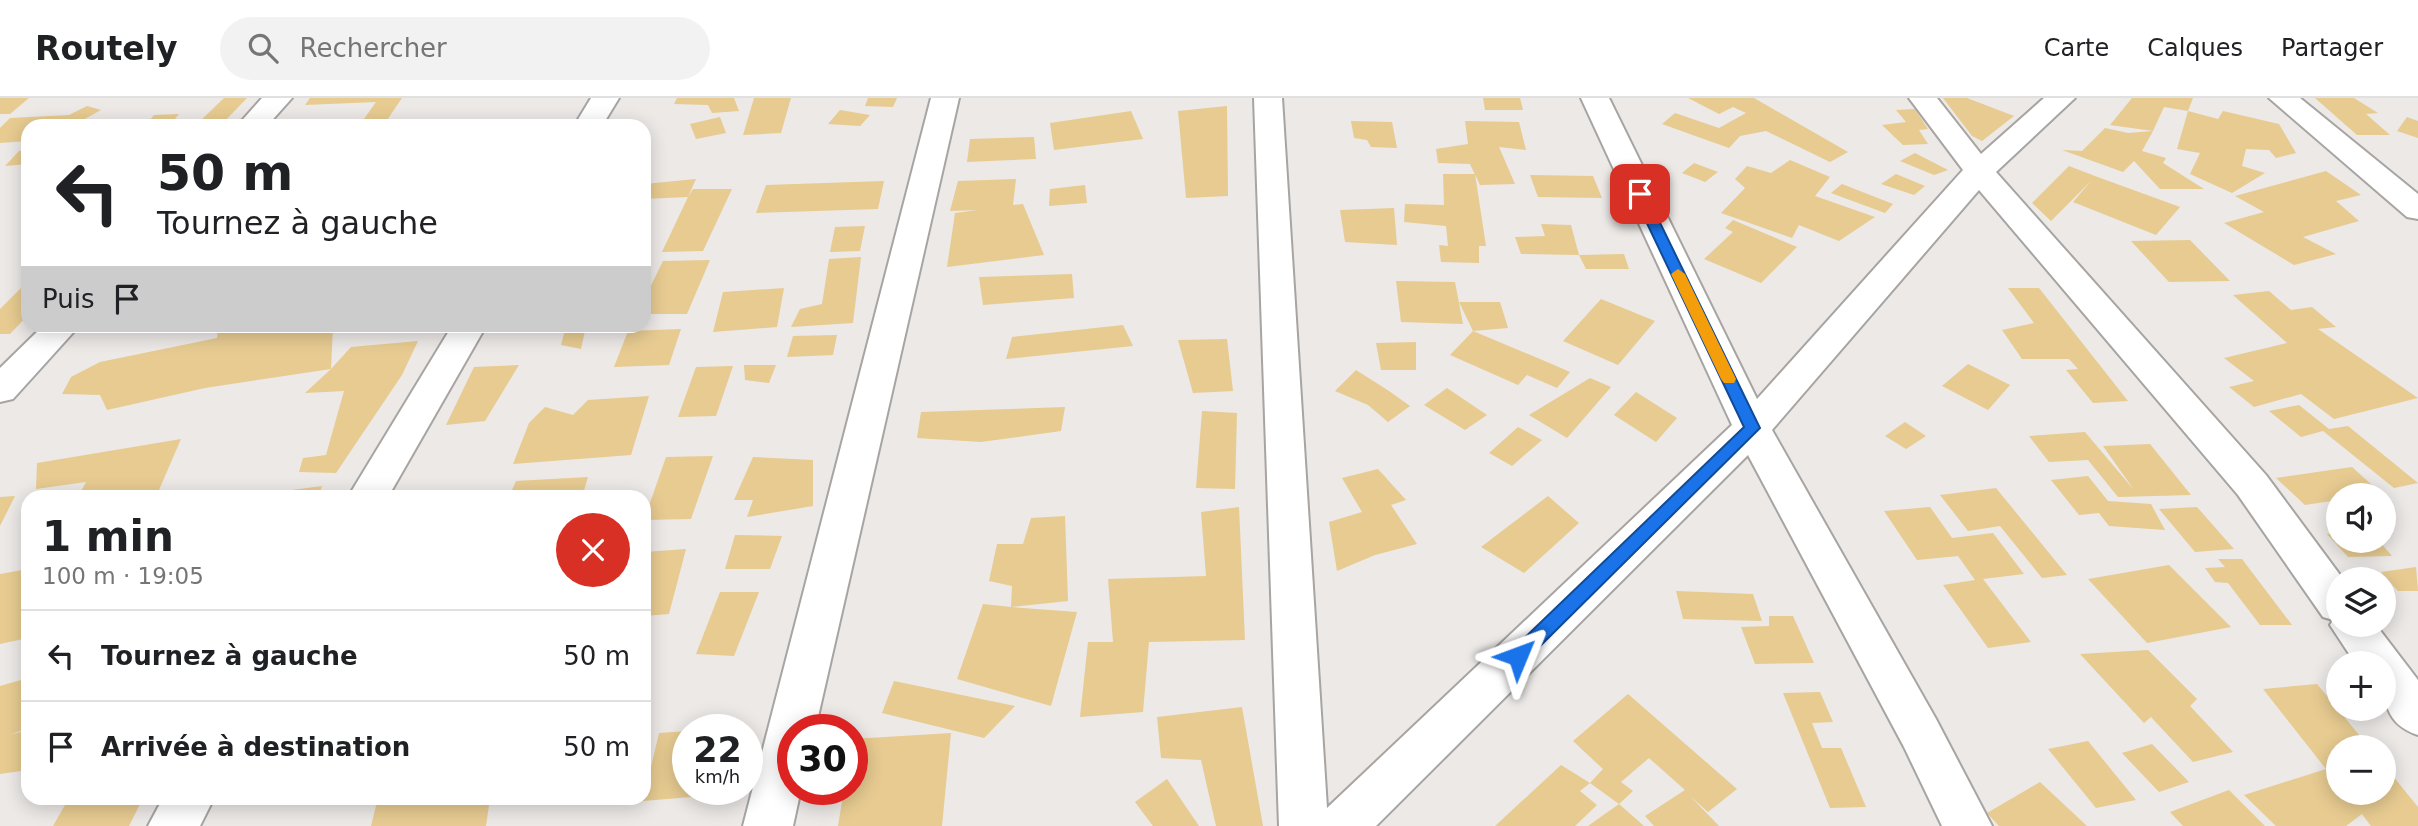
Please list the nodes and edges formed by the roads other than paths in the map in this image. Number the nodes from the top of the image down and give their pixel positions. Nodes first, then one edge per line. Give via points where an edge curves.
1 (278, 98) edge
2 (605, 98) edge
3 (945, 98) edge
4 (1268, 98) edge
5 (1595, 98) edge
6 (1923, 98) edge
7 (2061, 98) edge
8 (2283, 98) edge
9 (258, 119) edge
10 (592, 119) edge
11 (1979, 171) junction
12 (2418, 210) edge
13 (55, 333) edge
14 (465, 333) edge
15 (0, 390) edge
16 (1752, 428) junction
17 (372, 490) edge
18 (2326, 588) edge
19 (2396, 685) edge
20 (2418, 716) edge
21 (186, 805) edge
22 (173, 826) edge
23 (768, 826) edge
24 (1304, 826) edge
25 (1343, 826) edge
26 (1967, 826) edge

1 - 9 street
2 - 10 street
3 - 23 street
4 - 24 street
5 - 16 street
6 - 11 street
7 - 11 street
8 - 12 street
11 - 16 street
11 - 18 street via 2252,485
13 - 15 street
14 - 17 street
16 - 25 street
16 - 26 street
19 - 20 street
21 - 22 street

